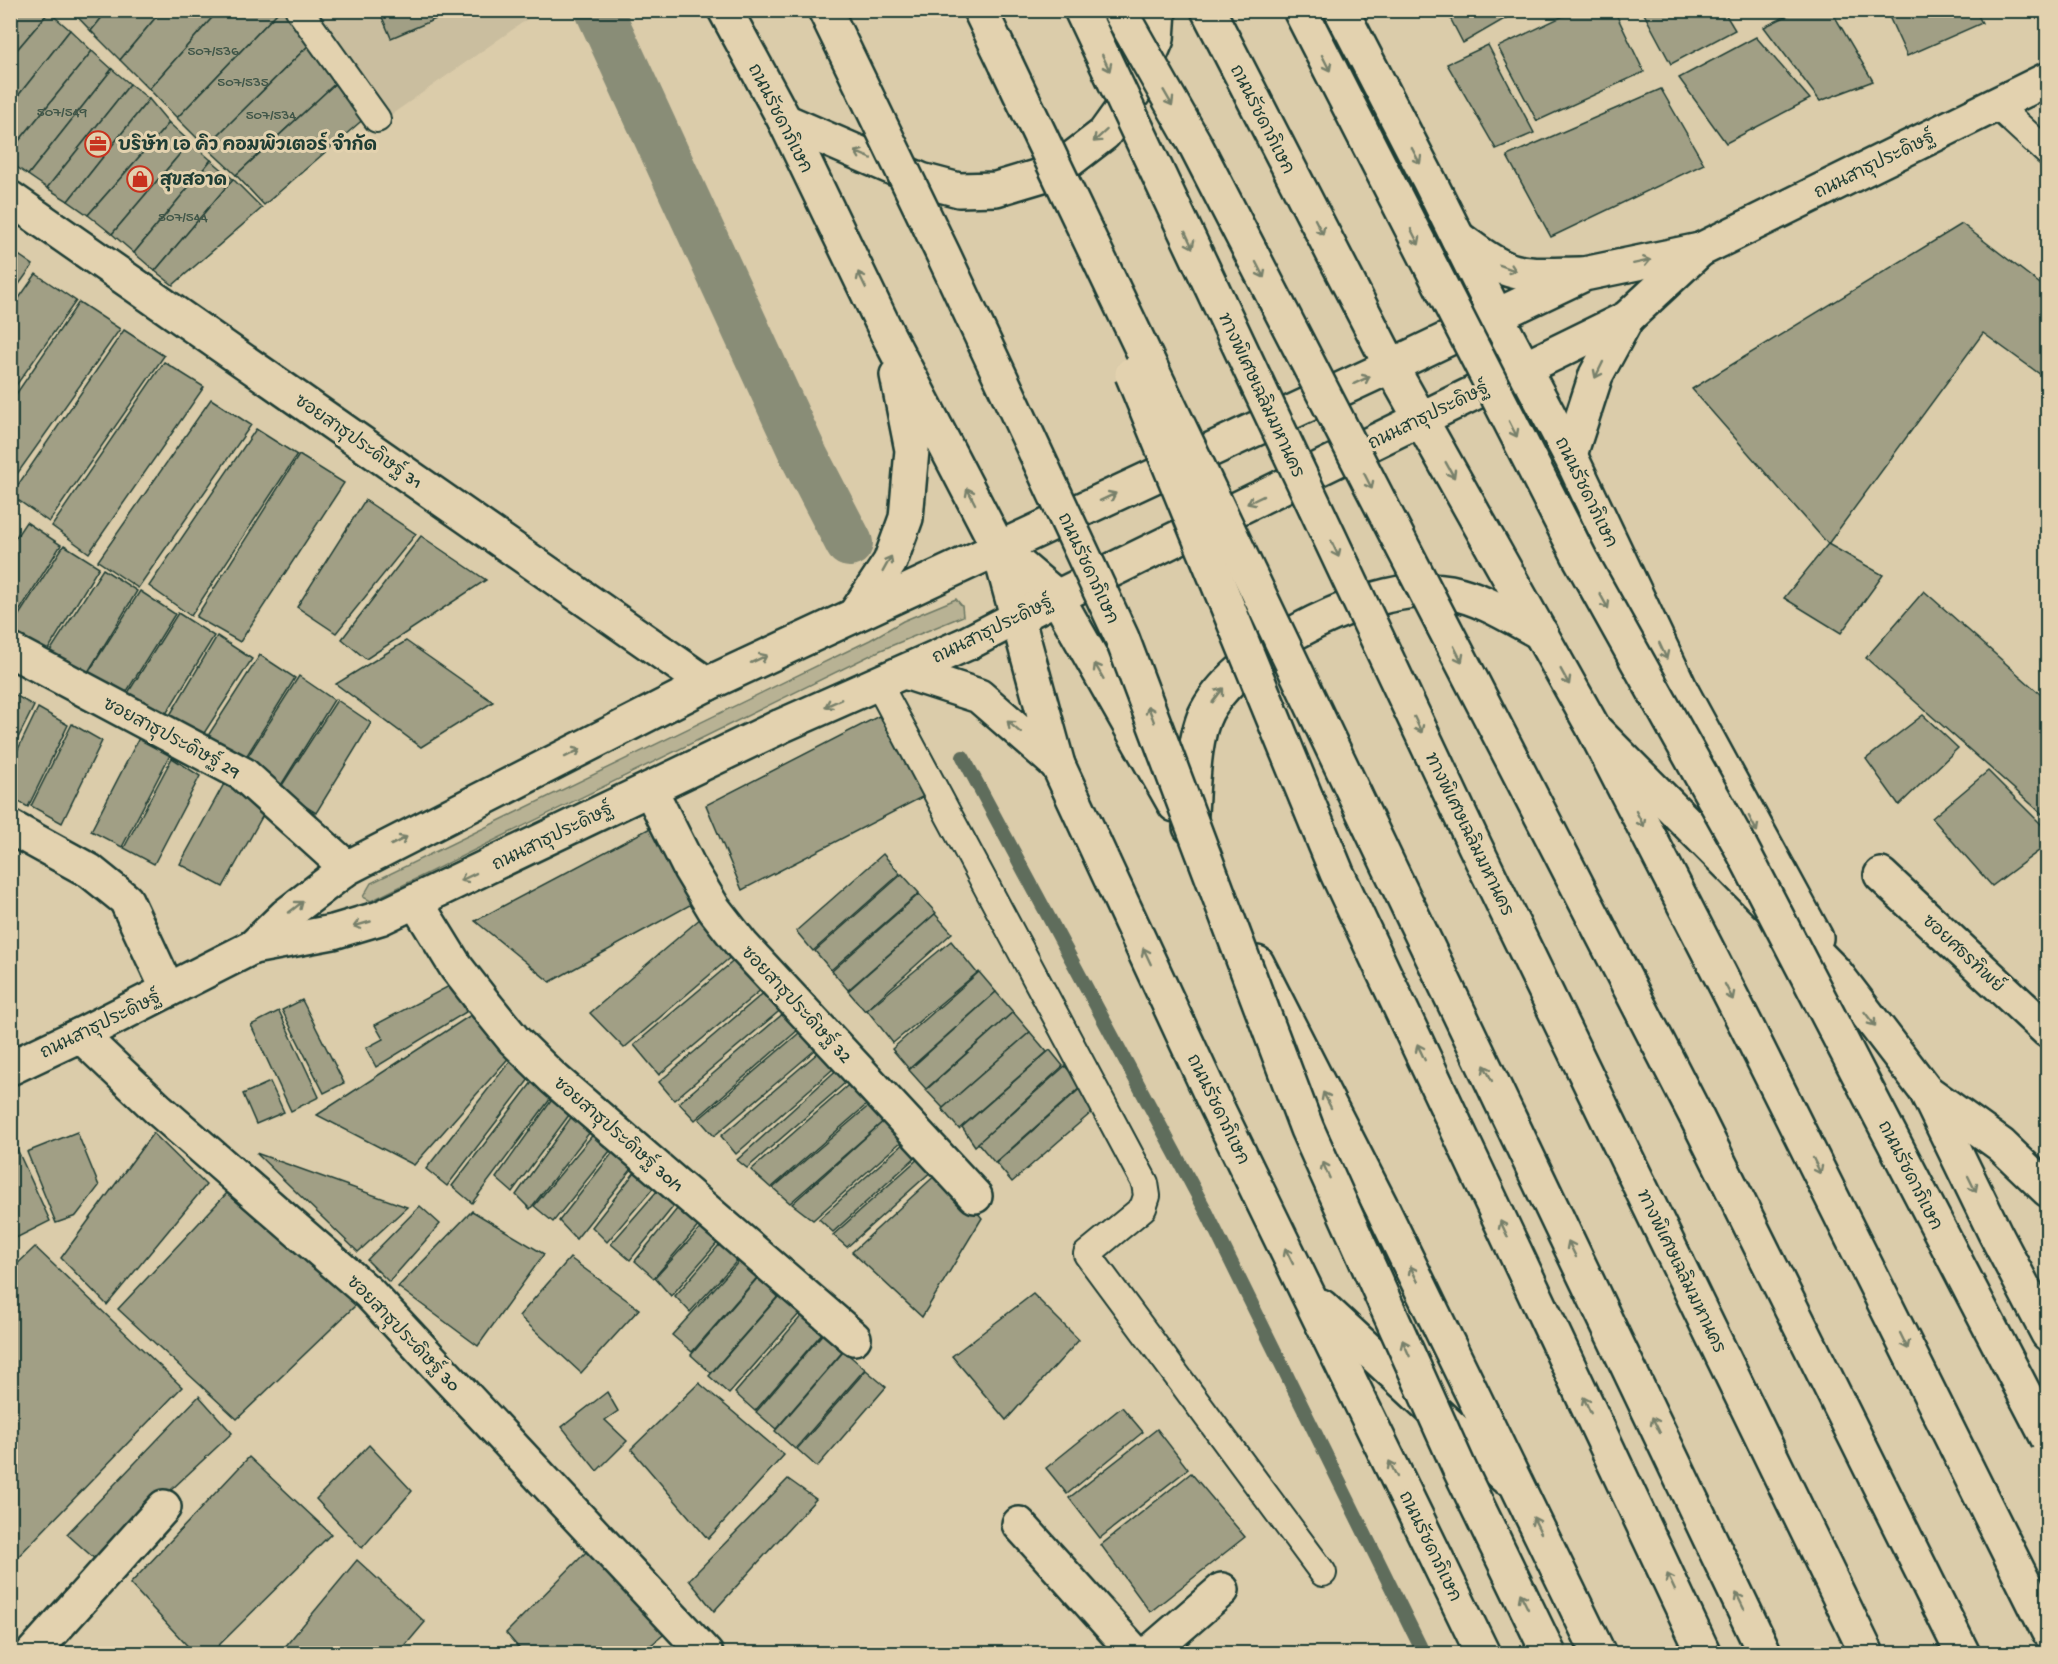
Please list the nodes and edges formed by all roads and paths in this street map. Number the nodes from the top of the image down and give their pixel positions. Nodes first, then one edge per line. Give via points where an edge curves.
1 (299, 10) edge
2 (725, 10) edge
3 (825, 10) edge
4 (980, 10) edge
5 (1081, 10) edge
6 (1119, 10) edge
7 (1159, 10) edge
8 (1208, 10) edge
9 (1300, 10) edge
10 (1341, 10) edge
11 (1006, 64) junction
12 (2048, 79) edge
13 (1995, 104) junction
14 (377, 119) dead end
15 (785, 121) junction
16 (2048, 153) edge
17 (10, 198) edge
18 (1458, 238) junction
19 (1700, 250) junction
20 (1584, 274) junction
21 (1497, 317) junction
22 (1627, 318) junction
23 (888, 333) junction
24 (1391, 366) junction
25 (1523, 369) junction
26 (1421, 419) junction
27 (1570, 455) junction
28 (998, 548) junction
29 (1057, 597) junction
30 (856, 613) junction
31 (1017, 618) junction
32 (1541, 633) junction
33 (10, 650) edge
34 (891, 677) junction
35 (706, 684) junction
36 (1594, 729) junction
37 (1058, 765) junction
38 (650, 789) junction
39 (10, 827) edge
40 (1190, 832) junction
41 (347, 868) junction
42 (1881, 875) dead end
43 (416, 902) junction
44 (253, 947) junction
45 (1835, 972) junction
46 (168, 990) junction
47 (2048, 1031) edge
48 (80, 1035) junction
49 (10, 1068) edge
50 (1926, 1091) junction
51 (2048, 1190) edge
52 (975, 1196) dead end
53 (1307, 1293) junction
54 (2048, 1334) edge
55 (854, 1338) dead end
56 (2048, 1439) edge
57 (1520, 1491) junction
58 (164, 1507) dead end
59 (1019, 1524) dead end
60 (1323, 1574) dead end
61 (1222, 1590) dead end
62 (2048, 1631) edge
63 (32, 1653) edge
64 (706, 1653) edge
65 (1136, 1653) edge
66 (1148, 1653) edge
67 (1483, 1653) edge
68 (1549, 1653) edge
69 (1599, 1653) edge
70 (1704, 1653) edge
71 (1765, 1653) edge
72 (1867, 1653) edge
73 (1963, 1653) edge

1 - 14 lane
2 - 15 main road, ถนนรัชดาภิเษก
68 -> 3 main road, ถนนรัชดาภิเษก, bridge via 1460,1470 1307,1129 1122,638
4 - 11 main road
5 -> 72 main road, ทางพิเศษเฉลิมมหานคร, bridge via 1480,857
6 -> 73 main road, bridge via 1196,146 1697,1118
7 -> 15 main road via 1157,39 1135,92 1104,134 1056,171 996,189 959,190 921,180
8 -> 24 main road, ถนนรัชดาภิเษก
9 -> 56 main road, ถนนรัชดาภิเษก, bridge via 1581,560 1737,840
10 -> 18 main road, ถนนรัชดาภิเษก
70 -> 11 main road, bridge via 1336,873
71 -> 11 main road, bridge
12 - 13 main road, ถนนสาธุประดิษฐ์
13 - 16 lane
13 - 19 main road, ถนนสาธุประดิษฐ์
23 -> 15 main road, ถนนรัชดาภิเษก
17 - 35 main road, ซอยสาธุประดิษฐ์ 31
18 -> 20 main road via 1510,270
18 - 21 main road, ถนนรัชดาภิเษก
20 -> 19 main road, ถนนสาธุประดิษฐ์
19 - 22 main road, ถนนสาธุประดิษฐ์
20 - 21 main road, ถนนสาธุประดิษฐ์
21 - 24 main road, ถนนสาธุประดิษฐ์
21 - 25 main road, ถนนรัชดาภิเษก
22 - 25 main road, ถนนสาธุประดิษฐ์
22 -> 27 main road via 1596,375
28 -> 23 main road, ถนนรัชดาภิเษก
30 -> 23 main road via 890,562 906,518 912,450
24 - 26 main road, ถนนรัชดาภิเษก
28 -> 24 main road, ถนนสาธุประดิษฐ์
25 - 26 main road, ถนนสาธุประดิษฐ์
25 - 27 main road, ถนนรัชดาภิเษก
26 -> 29 main road, ถนนสาธุประดิษฐ์
26 -> 32 main road, ถนนรัชดาภิเษก
27 -> 45 main road, ถนนรัชดาภิเษก via 1683,694
28 - 29 main road, ถนนรัชดาภิเษก
28 - 30 main road, ถนนสาธุประดิษฐ์
28 - 31 main road, ถนนรัชดาภิเษก
29 - 31 main road, ถนนสาธุประดิษฐ์
40 -> 29 main road, ถนนรัชดาภิเษก
35 -> 30 main road, ถนนสาธุประดิษฐ์
31 - 34 main road, ถนนสาธุประดิษฐ์
31 - 37 main road, ถนนรัชดาภิเษก
32 -> 36 main road, ถนนรัชดาภิเษก
40 -> 32 main road via 1197,741 1206,712 1221,690 1265,651 1360,602 1411,591 1448,592 1481,600
33 - 41 main road, ซอยสาธุประดิษฐ์ 29 via 243,774
37 -> 34 main road via 978,696
34 -> 38 main road, ถนนสาธุประดิษฐ์
34 - 60 lane via 1145,1183 1147,1196 1143,1208 1087,1254
41 -> 35 main road, ถนนสาธุประดิษฐ์
36 - 45 main road, ถนนรัชดาภิเษก
36 -> 62 main road
53 -> 37 main road, ถนนรัชดาภิเษก
38 -> 43 main road, ถนนสาธุประดิษฐ์
38 - 52 main road, ซอยสาธุประดิษฐ์ 32 via 690,870 742,945
39 - 46 main road via 90,872 126,900
57 -> 40 main road, ถนนรัชดาภิเษก via 1383,1210
44 -> 41 main road, ถนนสาธุประดิษฐ์ via 286,915
42 - 47 main road, ซอยศธรทิพย์
43 -> 44 main road, ถนนสาธุประดิษฐ์ via 333,932
43 - 55 main road, ซอยสาธุประดิษฐ์ 30/1 via 456,967 514,1040
44 - 46 main road, ถนนสาธุประดิษฐ์
45 -> 50 main road, ถนนรัชดาภิเษก
46 - 48 main road, ถนนสาธุประดิษฐ์
48 - 49 main road, ถนนสาธุประดิษฐ์
48 - 64 main road, ซอยสาธุประดิษฐ์ 30 via 157,1108 369,1293
50 - 51 main road via 2001,1145
50 -> 54 main road, ถนนรัชดาภิเษก
53 - 57 main road
67 -> 53 main road, ถนนรัชดาภิเษก
69 -> 57 main road, ถนนรัชดาภิเษก
58 - 63 main road
59 - 65 main road
61 - 66 main road

